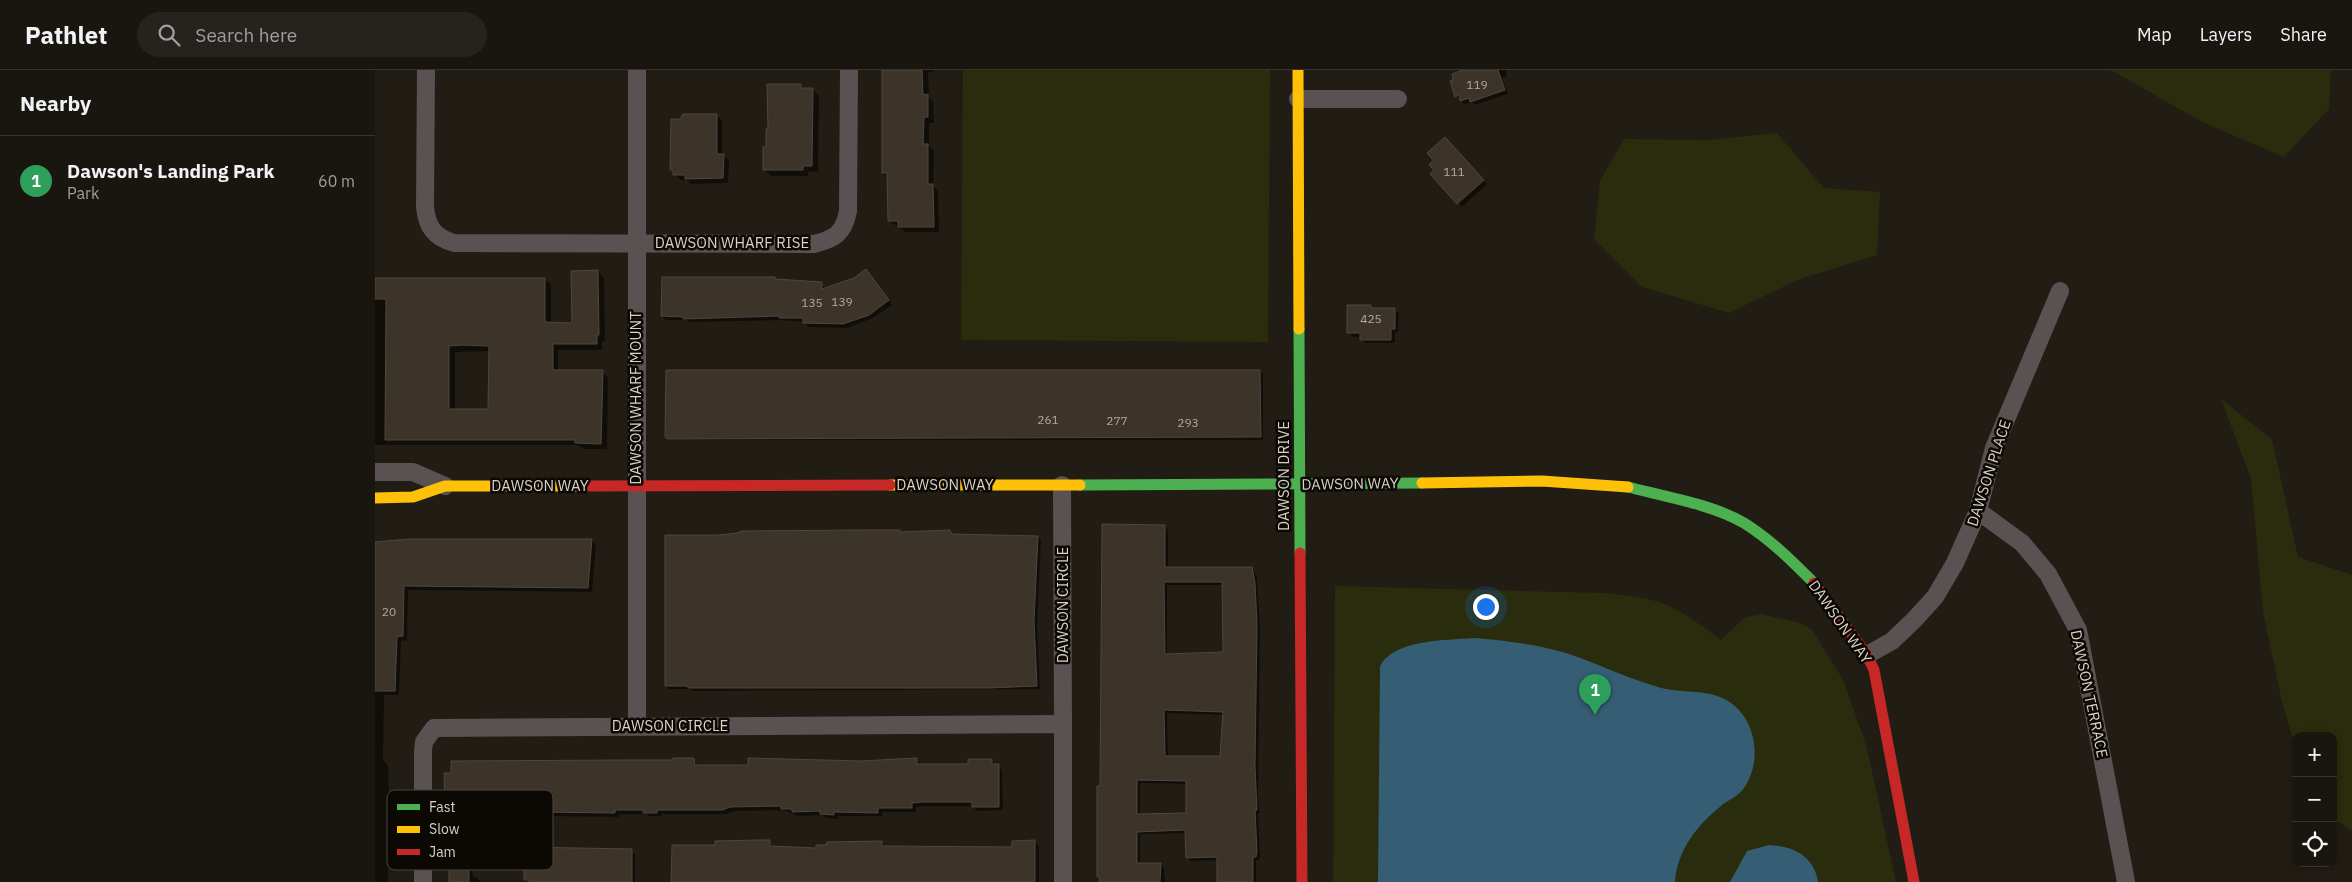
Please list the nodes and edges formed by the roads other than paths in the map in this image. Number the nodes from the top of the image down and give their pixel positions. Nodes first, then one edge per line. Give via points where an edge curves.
1 (426, 70) edge
2 (637, 70) edge
3 (849, 70) edge
4 (1298, 70) edge
5 (1398, 98) dead end
6 (1298, 99) junction
7 (637, 243) junction
8 (2060, 291) dead end
9 (375, 472) edge
10 (635, 485) junction
11 (1062, 485) junction
12 (1299, 485) junction
13 (445, 486) junction
14 (375, 498) edge
15 (1978, 511) junction
16 (1867, 655) junction
17 (1063, 724) junction
18 (637, 726) junction
19 (423, 790) edge
20 (1063, 882) edge
21 (1302, 882) edge
22 (1914, 882) edge
23 (2126, 882) edge

1 - 7 street, DAWSON WHARF RISE via 425,207 433,233 454,243
2 - 7 street, DAWSON WHARF MOUNT
3 - 7 street, DAWSON WHARF RISE via 848,211 838,236 815,244
4 - 6 street, DAWSON DRIVE
5 - 6 street
6 - 12 street, DAWSON DRIVE
7 - 10 street, DAWSON WHARF MOUNT
8 - 15 street, DAWSON PLACE via 1994,448
9 - 13 street, DAWSON WAY via 413,472
10 - 11 street, DAWSON WAY
10 - 13 street, DAWSON WAY
10 - 18 street, DAWSON WHARF MOUNT
11 - 12 street, DAWSON WAY
11 - 17 street, DAWSON CIRCLE
12 - 16 street, DAWSON WAY via 1542,481 1623,486 1690,502 1744,523 1784,554 1816,584
12 - 21 street, DAWSON DRIVE
13 - 14 street, DAWSON WAY via 413,497
15 - 16 street, DAWSON PLACE via 1955,563 1935,597 1891,640
15 - 23 street, DAWSON TERRACE via 2022,543 2048,574 2078,630
16 - 22 street, DAWSON WAY via 1874,670
17 - 18 street, DAWSON CIRCLE
17 - 20 street, DAWSON CIRCLE
18 - 19 street, DAWSON CIRCLE via 434,728 424,742

